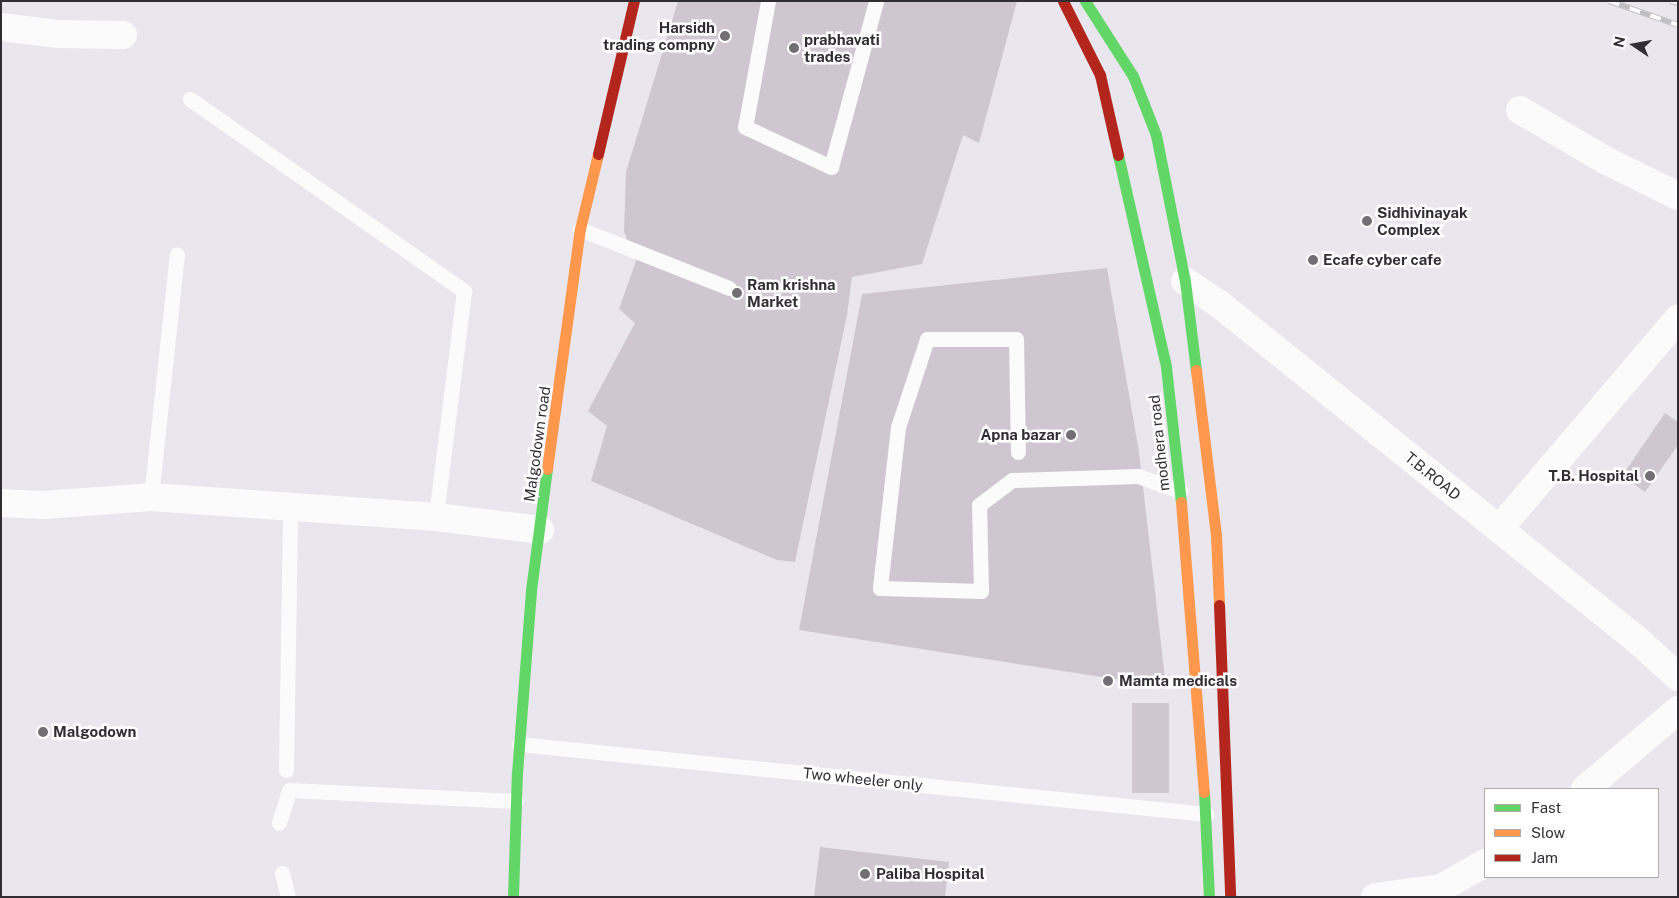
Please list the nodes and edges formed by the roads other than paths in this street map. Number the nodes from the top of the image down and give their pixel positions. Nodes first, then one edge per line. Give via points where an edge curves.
1 (634, 1) edge
2 (768, 1) edge
3 (876, 1) edge
4 (1063, 1) edge
5 (1085, 1) edge
6 (1, 27) edge
7 (123, 34) dead end
8 (190, 99) dead end
9 (1520, 110) dead end
10 (1678, 196) edge
11 (580, 229) junction
12 (177, 254) dead end
13 (1185, 281) junction
14 (729, 288) dead end
15 (1678, 319) edge
16 (1018, 452) dead end
17 (1180, 491) junction
18 (151, 497) junction
19 (1, 503) edge
20 (290, 507) junction
21 (436, 517) junction
22 (1499, 529) junction
23 (540, 530) junction
24 (1678, 676) edge
25 (1678, 710) edge
26 (519, 744) junction
27 (286, 770) dead end
28 (1586, 788) edge
29 (516, 801) junction
30 (1206, 814) junction
31 (279, 823) dead end
32 (1484, 864) edge
33 (282, 872) dead end
34 (288, 897) edge
35 (513, 897) edge
36 (1209, 897) edge
37 (1230, 897) edge
38 (1374, 897) edge

1 - 11 main road, Malgodown road
2 - 3 lane via 745,127 831,167
4 - 17 main road, modhera road via 1100,75 1166,367
5 - 13 main road via 1133,76 1156,135
6 - 7 street via 57,34
8 - 21 lane via 464,291
9 - 10 street via 1605,160
11 - 14 lane
11 - 23 main road, Malgodown road
12 - 18 lane
13 - 22 street, T.B.ROAD via 1225,309
13 - 37 main road via 1216,534
15 - 22 street
16 - 17 lane via 1016,339 927,339 898,427 880,588 981,591 979,505 1012,480 1138,476
17 - 30 main road, modhera road
18 - 19 street via 42,505
18 - 20 street
20 - 21 street
20 - 27 lane
21 - 23 street
22 - 24 street, T.B.ROAD
23 - 26 main road, Malgodown road via 531,590
25 - 28 street
26 - 29 main road, Malgodown road
26 - 30 lane, Two wheeler only
29 - 31 lane via 289,790
29 - 35 main road, Malgodown road
30 - 36 main road, modhera road
32 - 38 street via 1441,888
33 - 34 lane

